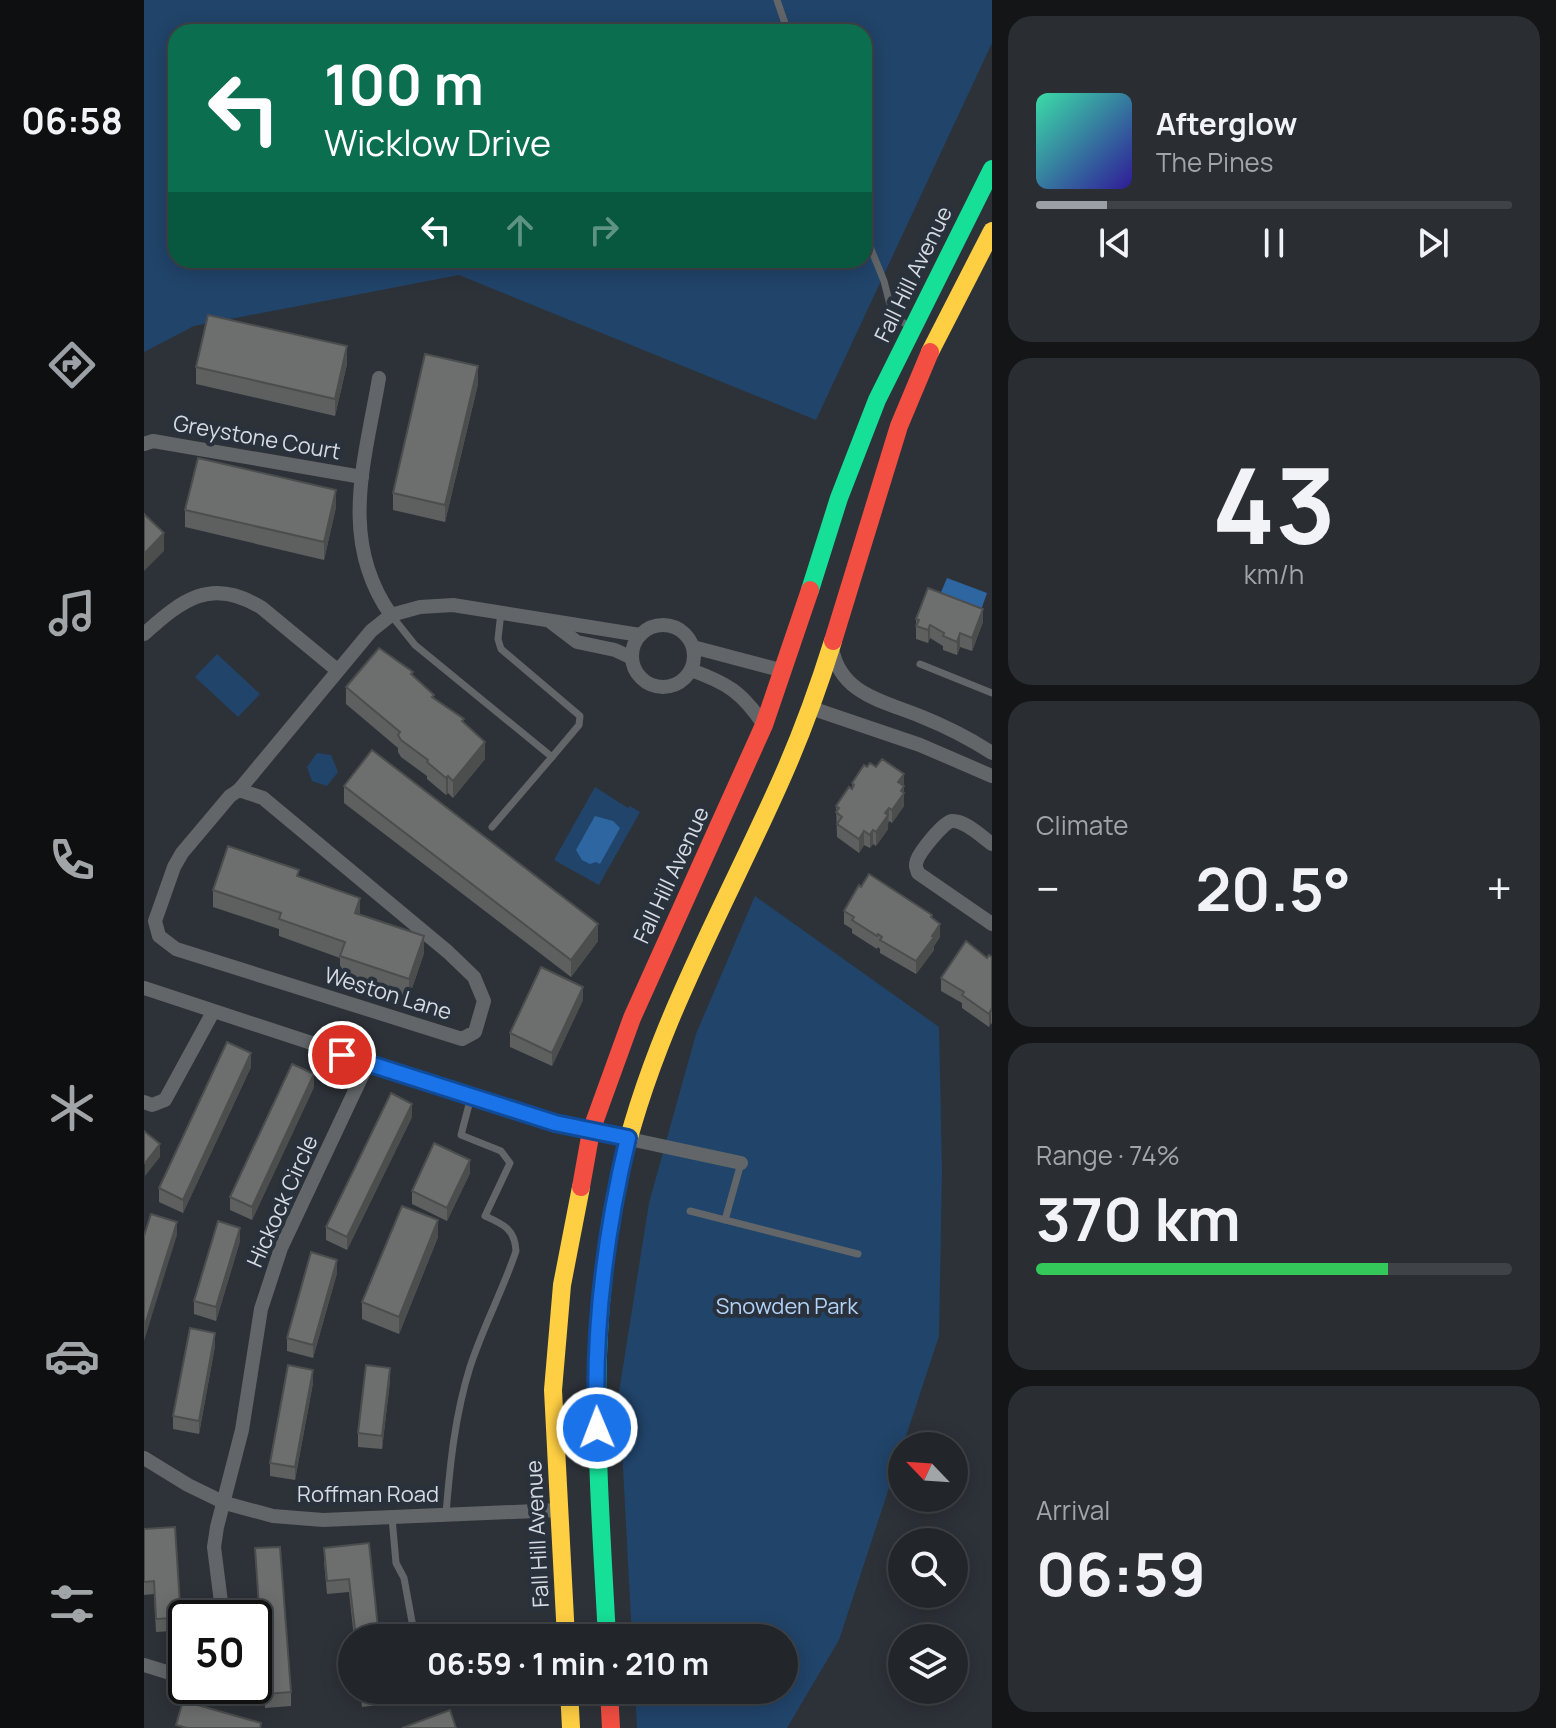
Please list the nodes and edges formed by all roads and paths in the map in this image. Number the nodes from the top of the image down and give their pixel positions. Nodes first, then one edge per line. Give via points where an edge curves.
1 (777, 0) edge
2 (785, 24) edge
3 (992, 169) edge
4 (992, 231) edge
5 (872, 252) edge
6 (913, 328) junction
7 (379, 378) dead end
8 (144, 444) edge
9 (362, 477) junction
10 (501, 612) junction
11 (391, 615) junction
12 (548, 621) junction
13 (144, 634) edge
14 (640, 635) junction
15 (831, 642) junction
16 (693, 647) junction
17 (632, 658) junction
18 (920, 664) dead end
19 (337, 670) junction
20 (691, 670) junction
21 (797, 689) junction
22 (992, 693) edge
23 (764, 725) junction
24 (992, 753) edge
25 (552, 757) junction
26 (992, 776) edge
27 (239, 790) junction
28 (492, 827) dead end
29 (992, 844) edge
30 (992, 924) edge
31 (144, 988) edge
32 (213, 1012) junction
33 (368, 1063) junction
34 (471, 1097) junction
35 (144, 1102) edge
36 (591, 1131) junction
37 (628, 1138) junction
38 (741, 1163) joint
39 (690, 1211) dead end
40 (725, 1220) junction
41 (858, 1254) dead end
42 (144, 1458) edge
43 (225, 1503) junction
44 (559, 1510) junction
45 (446, 1516) junction
46 (392, 1518) junction
47 (221, 1600) edge
48 (412, 1624) edge
49 (565, 1624) edge
50 (606, 1624) edge
51 (144, 1665) edge
52 (168, 1672) edge
53 (570, 1704) edge
54 (610, 1704) edge
55 (571, 1728) edge
56 (611, 1728) edge

1 - 2 lane
3 - 6 main road, Fall Hill Avenue
4 - 15 main road, Fall Hill Avenue via 925,361 900,423
5 - 6 lane via 892,313
6 - 21 main road, Fall Hill Avenue via 858,447
7 - 9 street, Greystone Court
8 - 9 street, Greystone Court via 153,441
9 - 11 street, Greystone Court via 361,551
10 - 11 street, Weston Lane via 453,605
10 - 12 street, Weston Lane
10 - 25 lane via 501,649 580,716 579,725
11 - 19 street, Weston Lane
11 - 25 lane via 415,645
12 - 14 street, Weston Lane
12 - 17 street, Weston Lane via 577,642
13 - 19 street via 193,596 226,594 252,601
14 - 16 street, Weston Lane via 656,626 675,627
14 - 17 street
15 - 21 main road, Fall Hill Avenue
15 - 24 street via 837,667 857,690
16 - 20 street
16 - 21 street, Weston Lane
17 - 20 street via 639,677 656,687 676,685
18 - 22 lane
19 - 27 street, Weston Lane
20 - 23 street via 737,691
21 - 23 main road, Fall Hill Avenue
21 - 26 street, Weston Lane
21 - 37 main road, Fall Hill Avenue via 764,816 664,1031
23 - 36 main road, Fall Hill Avenue via 632,1018
25 - 28 lane
27 - 27 street, Weston Lane via 174,867 155,921 159,936 176,949 462,1039 475,1032 484,1001 474,977 263,798
29 - 30 street via 952,821 944,824 916,865 918,873
31 - 32 street
32 - 33 street
32 - 35 street via 165,1100
33 - 34 street
33 - 43 street, Hickock Circle via 269,1284
34 - 36 street
34 - 45 lane via 461,1135 501,1151 510,1163 485,1216 508,1228 515,1240 513,1260 462,1398
36 - 37 street
36 - 44 main road, Fall Hill Avenue via 562,1285 555,1357
37 - 38 street
37 - 50 main road, Fall Hill Avenue via 603,1268 597,1351
38 - 40 lane
39 - 40 lane
40 - 41 lane
42 - 43 street, Roffman Road
43 - 46 street, Roffman Road via 273,1516
43 - 47 street, Hickock Circle via 214,1547
44 - 45 street, Roffman Road
44 - 49 main road, Fall Hill Avenue
45 - 46 street, Roffman Road
46 - 48 lane via 396,1563
51 - 52 street
53 - 55 main road
54 - 56 main road

